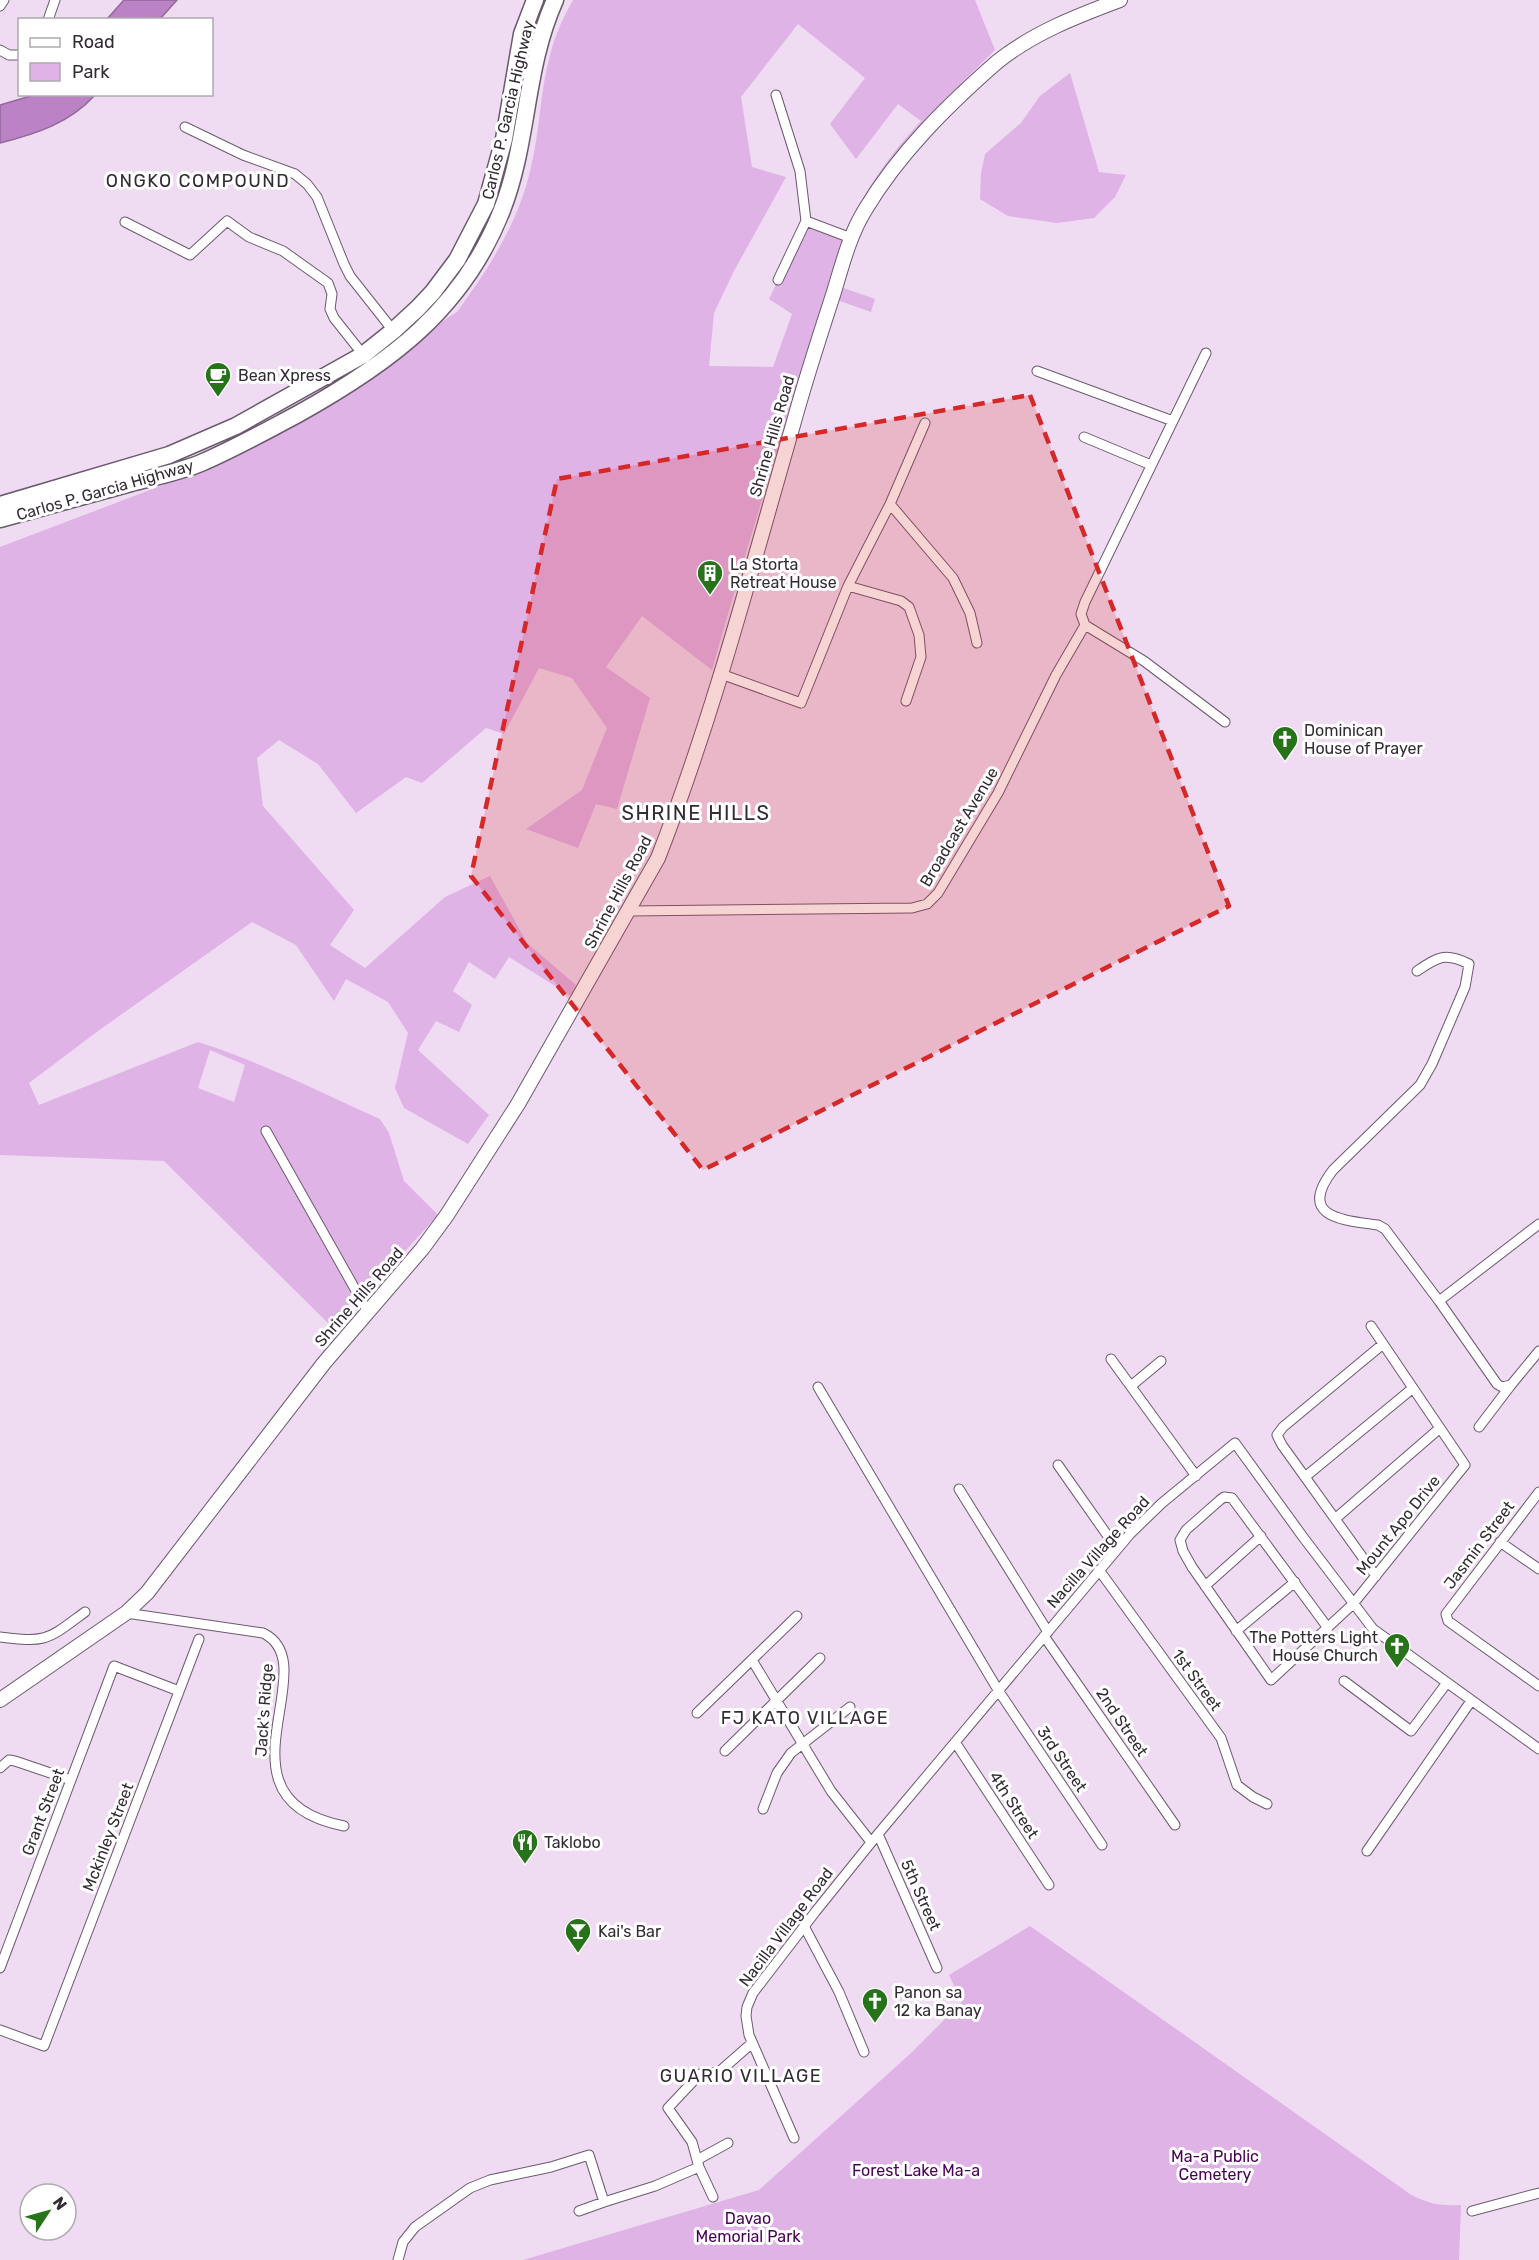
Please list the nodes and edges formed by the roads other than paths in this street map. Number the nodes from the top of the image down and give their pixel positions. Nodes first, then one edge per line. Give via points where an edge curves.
1 (4, 0) edge
2 (55, 0) edge
3 (535, 0) edge
4 (555, 0) edge
5 (1120, 0) edge
6 (0, 6) edge
7 (49, 18) edge
8 (0, 50) edge
9 (18, 55) edge
10 (776, 95) dead end
11 (185, 127) dead end
12 (806, 221) junction
13 (125, 222) dead end
14 (851, 238) junction
15 (778, 280) dead end
16 (393, 331) junction
17 (404, 345) junction
18 (1206, 352) dead end
19 (363, 355) junction
20 (374, 368) junction
21 (1037, 371) dead end
22 (1173, 421) junction
23 (925, 423) dead end
24 (1084, 437) dead end
25 (1151, 465) junction
26 (890, 504) junction
27 (0, 505) edge
28 (0, 519) edge
29 (848, 586) junction
30 (1084, 625) junction
31 (977, 643) dead end
32 (721, 674) junction
33 (906, 701) dead end
34 (1225, 722) dead end
35 (629, 911) junction
36 (1417, 971) dead end
37 (266, 1131) dead end
38 (1539, 1224) edge
39 (1439, 1301) junction
40 (368, 1312) junction
41 (1371, 1326) dead end
42 (1383, 1344) junction
43 (1539, 1351) edge
44 (1112, 1359) dead end
45 (1161, 1361) dead end
46 (1511, 1385) junction
47 (1131, 1386) junction
48 (818, 1387) dead end
49 (1413, 1388) junction
50 (1479, 1427) dead end
51 (1440, 1428) junction
52 (1058, 1465) dead end
53 (1196, 1476) junction
54 (1305, 1477) junction
55 (959, 1489) dead end
56 (1539, 1492) edge
57 (1335, 1519) junction
58 (1262, 1536) junction
59 (1500, 1542) junction
60 (1117, 1549) junction
61 (1539, 1569) edge
62 (1099, 1570) junction
63 (1376, 1576) junction
64 (1295, 1582) junction
65 (1205, 1586) junction
66 (1353, 1604) junction
67 (85, 1612) dead end
68 (126, 1613) junction
69 (797, 1616) dead end
70 (1328, 1628) junction
71 (1236, 1631) junction
72 (1046, 1634) junction
73 (0, 1637) edge
74 (199, 1639) dead end
75 (820, 1658) dead end
76 (752, 1660) junction
77 (1344, 1681) dead end
78 (1446, 1684) junction
79 (1539, 1686) edge
80 (998, 1690) junction
81 (179, 1691) junction
82 (0, 1700) edge
83 (776, 1701) junction
84 (1471, 1701) junction
85 (850, 1707) dead end
86 (697, 1713) dead end
87 (955, 1742) junction
88 (801, 1744) junction
89 (1539, 1749) edge
90 (724, 1751) dead end
91 (0, 1768) edge
92 (70, 1780) junction
93 (1267, 1804) dead end
94 (763, 1809) dead end
95 (1175, 1825) dead end
96 (344, 1826) dead end
97 (878, 1834) junction
98 (871, 1842) junction
99 (1102, 1845) dead end
100 (1367, 1851) dead end
101 (1049, 1885) dead end
102 (804, 1926) junction
103 (0, 1968) edge
104 (937, 1968) dead end
105 (0, 2030) edge
106 (752, 2043) junction
107 (864, 2052) dead end
108 (794, 2138) dead end
109 (728, 2143) dead end
110 (698, 2163) junction
111 (1539, 2193) edge
112 (713, 2197) dead end
113 (604, 2202) junction
114 (579, 2211) dead end
115 (1472, 2211) dead end
116 (398, 2260) edge

1 - 6 street
2 - 7 street
3 - 16 highway, Carlos P. Garcia Highway via 522,34 504,139 486,204 446,275
4 - 17 highway, Carlos P. Garcia Highway via 539,42 521,145 501,212 460,287
5 - 14 street, Shrine Hills Road via 1042,33 991,67 906,153 865,210
8 - 9 street
10 - 12 street via 800,171
11 - 16 street via 295,174 307,184 317,196 350,276
12 - 14 street
12 - 15 street
13 - 19 street via 190,255 227,221 249,237 283,251 328,283 334,318
14 - 32 street, Shrine Hills Road
16 - 17 street
16 - 19 highway, Carlos P. Garcia Highway
17 - 20 highway, Carlos P. Garcia Highway
18 - 22 street
19 - 20 street
19 - 27 highway, Carlos P. Garcia Highway via 260,414 192,447
20 - 28 highway, Carlos P. Garcia Highway via 269,430 199,464
21 - 22 street
22 - 25 street
23 - 26 street
24 - 25 street
25 - 30 street via 1084,602
26 - 29 street
26 - 31 street via 953,578 970,613
29 - 32 street via 801,703
29 - 33 street via 902,601 909,608 919,635 921,657
30 - 34 street via 1144,661
30 - 35 street, Broadcast Avenue via 999,793 938,893 927,904 912,908
32 - 35 street, Shrine Hills Road via 658,858
35 - 40 street, Shrine Hills Road via 481,1164 422,1249
36 - 39 street via 1438,957 1469,964 1465,987 1420,1085 1333,1170 1323,1183 1320,1200 1332,1217 1385,1229
37 - 40 street
38 - 39 street
39 - 46 street via 1497,1384
40 - 68 street, Shrine Hills Road via 324,1363 147,1593
41 - 42 street
42 - 49 street
42 - 54 street via 1277,1435
43 - 46 street
44 - 47 street
45 - 47 street
46 - 50 street
47 - 53 street
48 - 80 street, 3rd Street
49 - 51 street
49 - 54 street
51 - 57 street
51 - 63 street, Mount Apo Drive via 1465,1465
52 - 60 street
53 - 60 street, Nacilla Village Road
53 - 66 street, Nacilla Village Road via 1235,1443
54 - 57 street
55 - 72 street, 2nd Street
56 - 59 street, Jasmin Street
57 - 63 street
58 - 64 street
58 - 65 street
58 - 65 street via 1232,1498 1224,1497 1212,1507 1180,1540
59 - 61 street
59 - 79 street, Jasmin Street via 1446,1617
60 - 62 street, Nacilla Village Road
62 - 72 street, Nacilla Village Road
62 - 93 street, 1st Street via 1221,1738 1237,1785
63 - 66 street, Mount Apo Drive
64 - 70 street
64 - 71 street
65 - 71 street
66 - 70 street, Mount Apo Drive
66 - 78 street, Nacilla Village Road via 1378,1634
67 - 73 street via 41,1640
68 - 82 street, Shrine Hills Road
68 - 96 street, Jack's Ridge via 272,1637 284,1662 274,1756 278,1783 298,1808
69 - 76 street
70 - 71 street, Mount Apo Drive via 1271,1680
72 - 80 street, Nacilla Village Road
72 - 95 street, 2nd Street
74 - 81 street, Mckinley Street
75 - 83 street
76 - 83 street
76 - 86 street
77 - 78 street via 1411,1731
78 - 84 street, Nacilla Village Road
80 - 87 street, Nacilla Village Road
80 - 99 street, 3rd Street
81 - 92 street, Grant Street via 114,1666
81 - 105 street, Mckinley Street via 44,2046
83 - 88 street
83 - 90 street
84 - 89 street, Nacilla Village Road
84 - 100 street
85 - 88 street
87 - 97 street, Nacilla Village Road
87 - 101 street, 4th Street
88 - 94 street via 784,1761
88 - 98 street
91 - 92 street via 9,1760 15,1761
92 - 103 street, Grant Street
97 - 98 street, Nacilla Village Road
97 - 104 street, 5th Street
98 - 102 street, Nacilla Village Road
102 - 106 street, Nacilla Village Road via 749,2000 746,2016
102 - 107 street via 839,1992
106 - 108 street, Nacilla Village Road
106 - 110 street via 720,2072 700,2074 668,2108 686,2132
109 - 110 street
110 - 112 street
110 - 113 street via 655,2186
111 - 115 street
113 - 114 street
113 - 116 street via 589,2155 490,2180 470,2188 423,2220 403,2242

